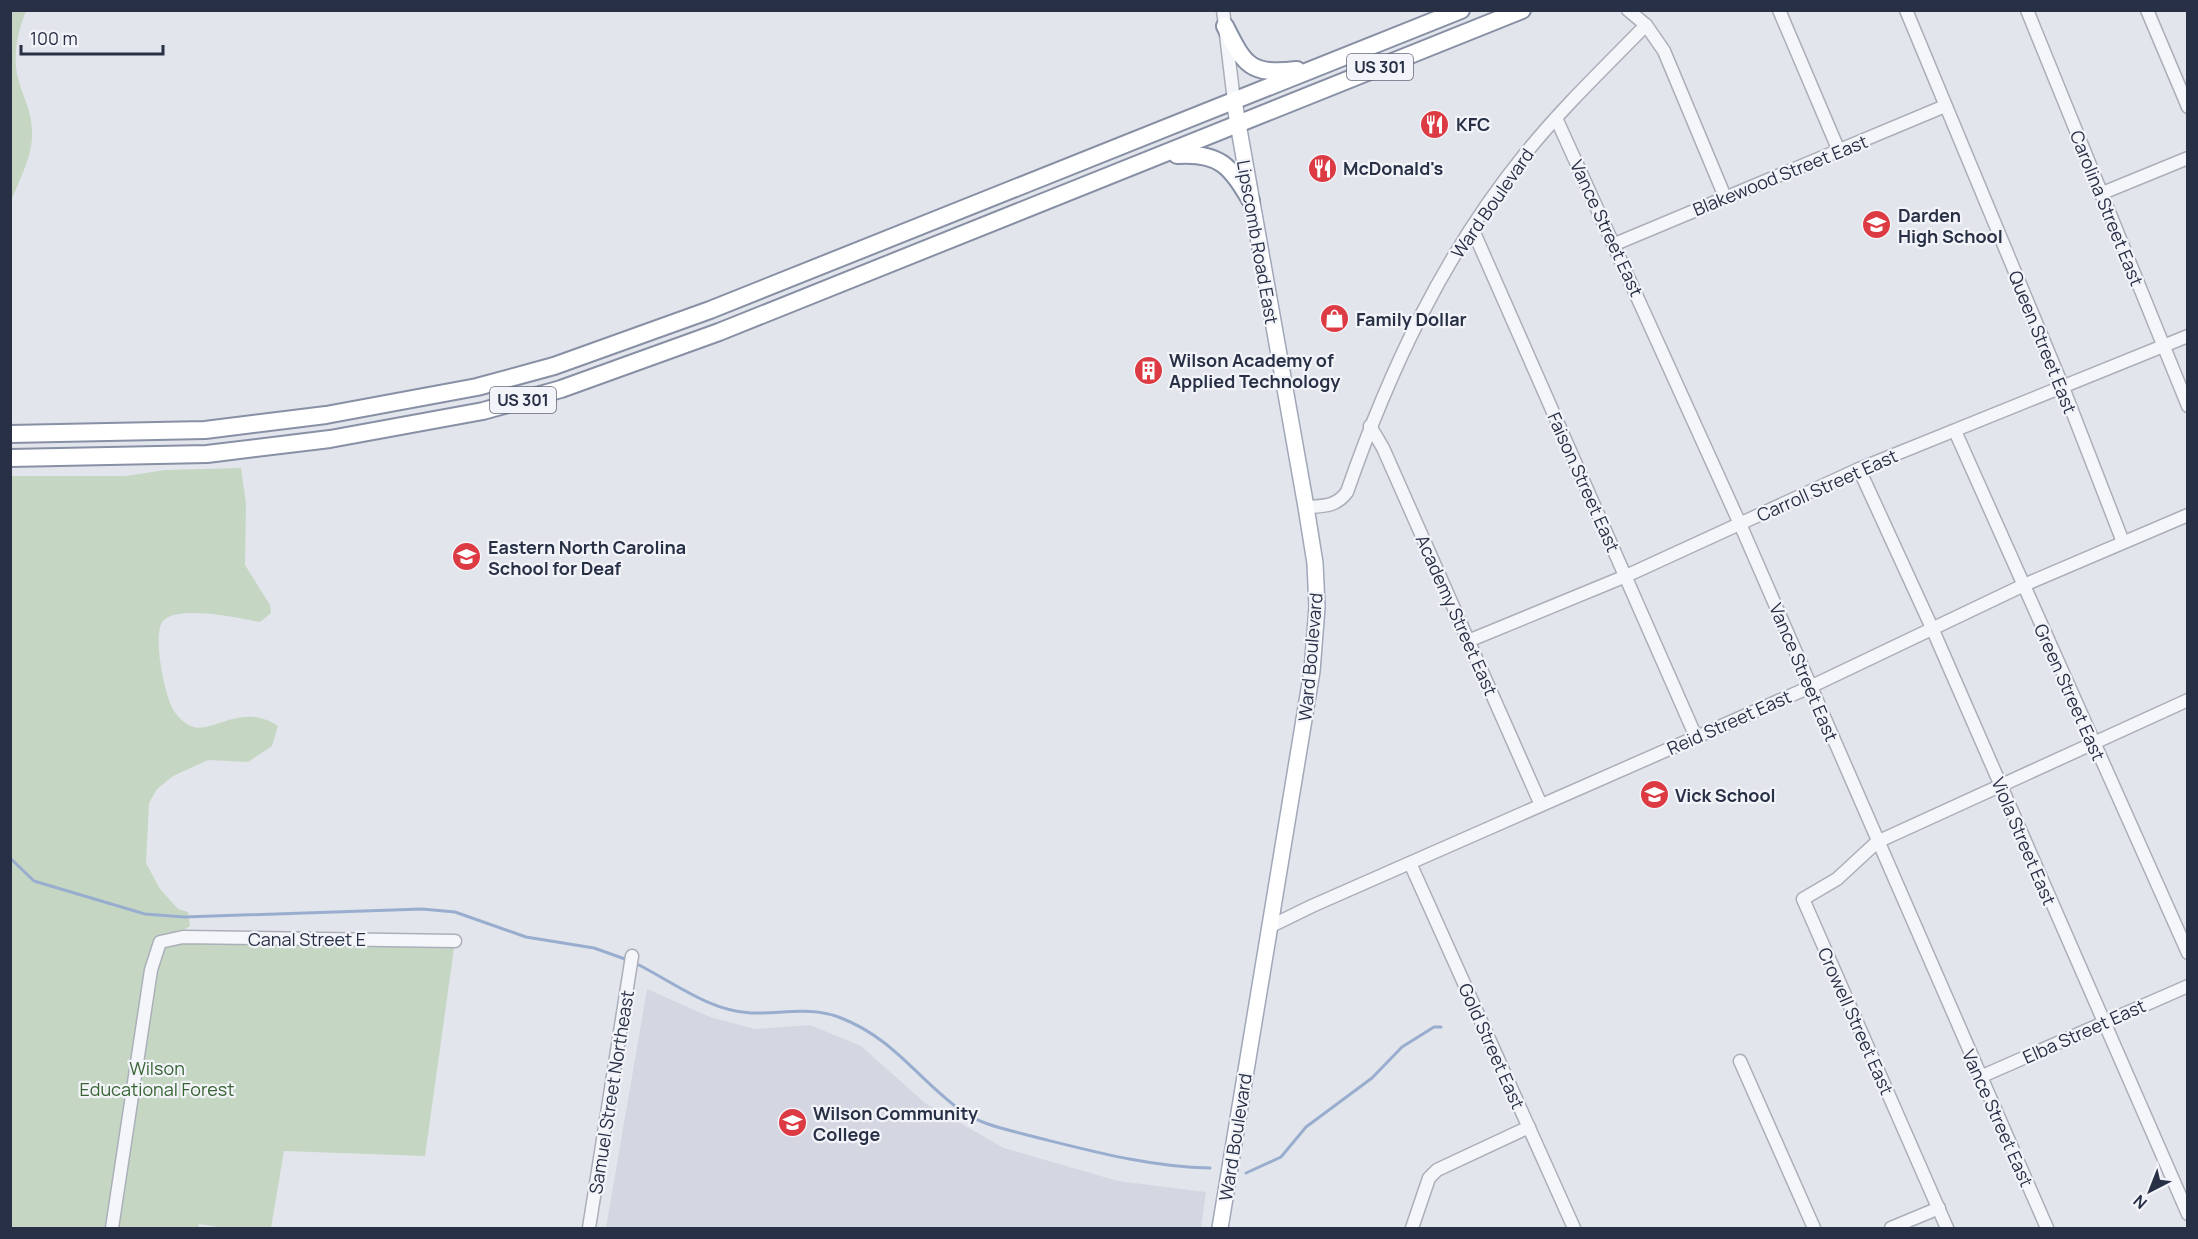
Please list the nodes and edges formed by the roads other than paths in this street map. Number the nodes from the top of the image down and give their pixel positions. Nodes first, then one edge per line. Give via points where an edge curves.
1 (1461, 10) edge
2 (1522, 10) edge
3 (1628, 10) edge
4 (1779, 10) edge
5 (1906, 10) edge
6 (2027, 10) edge
7 (2148, 10) edge
8 (1224, 18) edge
9 (1646, 25) junction
10 (1319, 67) junction
11 (1234, 101) junction
12 (1945, 106) junction
13 (2187, 107) edge
14 (1556, 118) junction
15 (1238, 126) junction
16 (1839, 151) junction
17 (1164, 155) junction
18 (2187, 158) edge
19 (2100, 194) junction
20 (1725, 197) junction
21 (1251, 201) junction
22 (1472, 228) junction
23 (1615, 244) junction
24 (2187, 336) edge
25 (2164, 346) junction
26 (2062, 385) junction
27 (2187, 406) edge
28 (1370, 426) junction
29 (1954, 430) junction
30 (10, 434) edge
31 (10, 458) edge
32 (1859, 469) junction
33 (1306, 507) junction
34 (2187, 515) edge
35 (1740, 524) junction
36 (2123, 542) junction
37 (1626, 576) junction
38 (2024, 585) junction
39 (1932, 628) junction
40 (1468, 641) junction
41 (1810, 687) junction
42 (2187, 700) edge
43 (1696, 737) junction
44 (2092, 743) junction
45 (2001, 785) junction
46 (1541, 805) junction
47 (1877, 842) junction
48 (1410, 863) junction
49 (1269, 927) junction
50 (455, 941) dead end
51 (2187, 953) edge
52 (632, 956) dead end
53 (2187, 986) edge
54 (2103, 1022) junction
55 (1740, 1061) dead end
56 (1980, 1077) junction
57 (1529, 1127) junction
58 (1939, 1209) junction
59 (2187, 1214) edge
60 (112, 1228) edge
61 (589, 1228) edge
62 (1220, 1228) edge
63 (1412, 1228) edge
64 (1574, 1228) edge
65 (1814, 1228) edge
66 (1891, 1228) edge
67 (1947, 1228) edge
68 (2047, 1228) edge

1 - 10 highway, US 301
2 - 15 highway, US 301
3 - 9 street
4 - 16 street
5 - 12 street, Queen Street East
6 - 19 street, Carolina Street East
7 - 13 street
8 - 10 highway via 1240,55 1258,70
8 - 11 street, Lipscomb Road East
9 - 14 street, Ward Boulevard
9 - 20 street via 1664,51
10 - 11 highway, US 301
11 - 15 main road, Lipscomb Road East
11 - 30 highway, US 301 via 615,346 477,387 337,413 205,430
12 - 16 street, Blakewood Street East
12 - 26 street, Queen Street East
14 - 22 street, Ward Boulevard
14 - 23 street, Vance Street East
15 - 17 highway, US 301
15 - 21 main road, Lipscomb Road East
16 - 20 street, Blakewood Street East
17 - 21 highway via 1196,153 1215,158 1233,173
17 - 31 highway, US 301 via 623,369 483,411 330,439 207,454
18 - 19 street
19 - 25 street, Carolina Street East
20 - 23 street, Blakewood Street East
21 - 33 main road, Lipscomb Road East
22 - 28 street, Ward Boulevard via 1413,330
22 - 37 street, Faison Street East
23 - 35 street, Vance Street East
24 - 25 street, Carroll Street East
25 - 26 street, Carroll Street East
25 - 27 street, Carolina Street East
26 - 29 street, Carroll Street East
26 - 36 street, Queen Street East
28 - 33 street, Ward Boulevard via 1347,492 1340,501
28 - 40 street, Academy Street East
29 - 32 street, Carroll Street East
29 - 38 street, Green Street East
32 - 35 street, Carroll Street East
32 - 39 street, Viola Street East
33 - 49 main road, Ward Boulevard via 1317,607 1312,671
34 - 36 street, Reid Street East
35 - 37 street, Carroll Street East
35 - 41 street, Vance Street East
36 - 38 street, Reid Street East
37 - 40 street, Carroll Street East
37 - 43 street, Faison Street East
38 - 39 street, Reid Street East
38 - 44 street, Green Street East
39 - 41 street, Reid Street East
39 - 45 street, Viola Street East
40 - 46 street, Academy Street East
41 - 43 street, Reid Street East
41 - 47 street, Vance Street East
42 - 44 street
43 - 46 street, Reid Street East
44 - 45 street
44 - 51 street, Green Street East
45 - 47 street
45 - 54 street, Viola Street East
46 - 48 street, Reid Street East
47 - 56 street, Vance Street East
47 - 58 street, Crowell Street East via 1837,879 1803,899
48 - 49 street, Reid Street East
48 - 57 street, Gold Street East
49 - 62 main road, Ward Boulevard
50 - 60 street, Canal Street E via 183,937 160,942 151,970
52 - 61 street, Samuel Street Northeast
53 - 54 street, Elba Street East
54 - 56 street, Elba Street East
54 - 59 street, Viola Street East
55 - 65 street
56 - 68 street, Vance Street East
57 - 63 street via 1437,1170 1429,1178
57 - 64 street, Gold Street East
58 - 66 street
58 - 67 street, Crowell Street East

